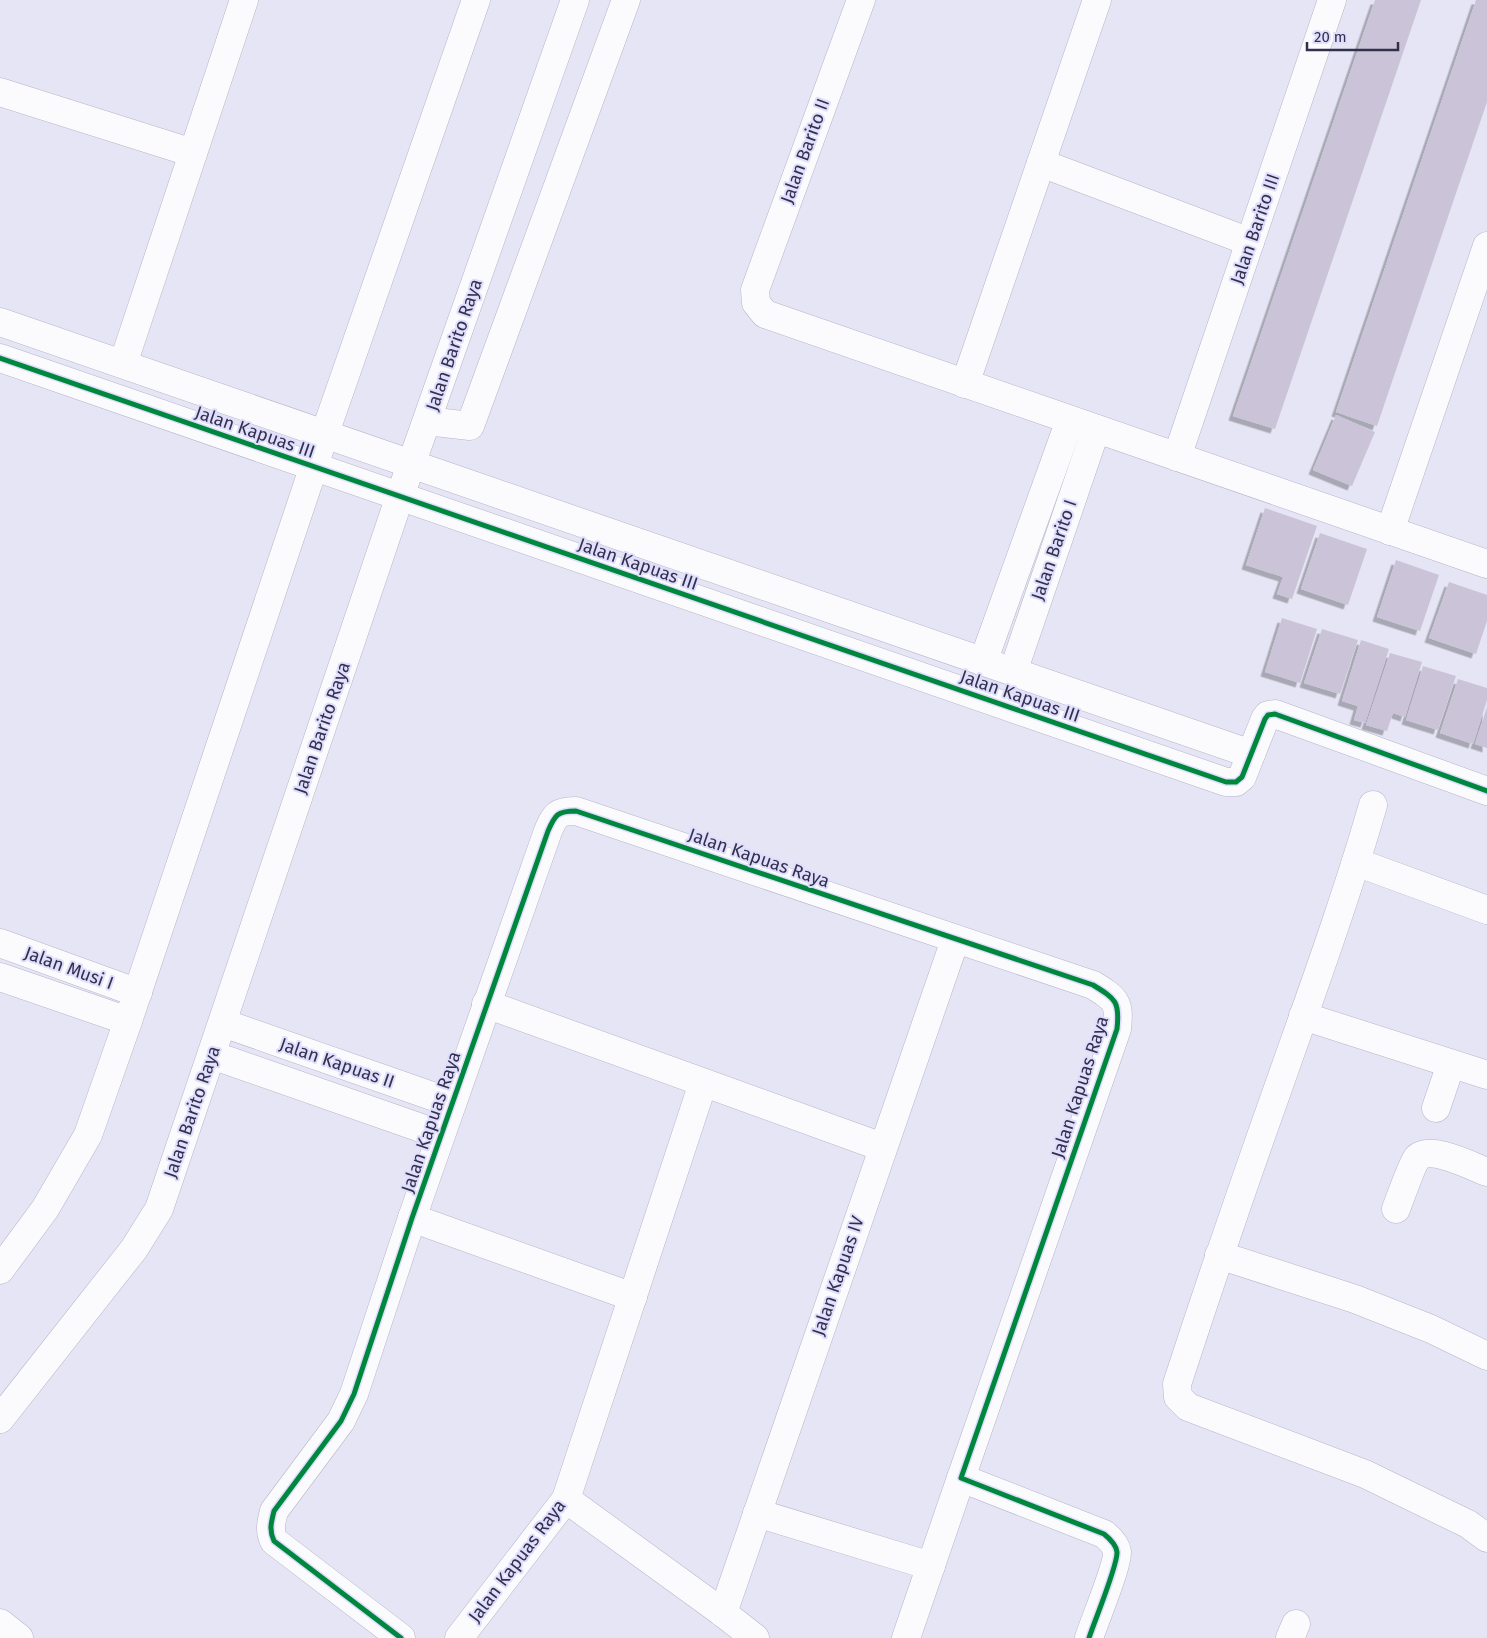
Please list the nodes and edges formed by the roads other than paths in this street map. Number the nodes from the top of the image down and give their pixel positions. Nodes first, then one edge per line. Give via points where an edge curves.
1 (244, 0) edge
2 (476, 0) edge
3 (575, 0) edge
4 (626, 0) edge
5 (861, 0) edge
6 (1097, 0) edge
7 (1332, 0) edge
8 (0, 92) edge
9 (192, 153) junction
10 (1041, 163) junction
11 (1250, 242) junction
12 (1487, 246) edge
13 (1477, 309) edge
14 (0, 322) edge
15 (0, 358) edge
16 (123, 364) junction
17 (965, 384) junction
18 (1070, 420) junction
19 (427, 421) junction
20 (1096, 429) junction
21 (325, 433) junction
22 (1177, 457) junction
23 (412, 463) junction
24 (314, 466) junction
25 (400, 496) junction
26 (1390, 531) junction
27 (1487, 564) edge
28 (983, 662) junction
29 (1013, 672) junction
30 (1251, 754) junction
31 (1487, 791) edge
32 (1373, 805) dead end
33 (1356, 862) junction
34 (1487, 910) edge
35 (955, 940) junction
36 (0, 943) edge
37 (0, 977) edge
38 (138, 993) junction
39 (486, 1004) junction
40 (1303, 1016) junction
41 (128, 1022) junction
42 (223, 1023) junction
43 (212, 1055) junction
44 (1451, 1064) junction
45 (1487, 1075) edge
46 (703, 1083) junction
47 (452, 1103) junction
48 (1436, 1108) dead end
49 (441, 1134) junction
50 (882, 1147) junction
51 (1487, 1172) edge
52 (1396, 1208) dead end
53 (412, 1218) junction
54 (1219, 1255) junction
55 (0, 1270) edge
56 (633, 1297) junction
57 (1487, 1356) edge
58 (0, 1419) edge
59 (961, 1478) junction
60 (566, 1499) junction
61 (757, 1513) junction
62 (1487, 1538) edge
63 (931, 1566) junction
64 (723, 1613) junction
65 (0, 1623) edge
66 (19, 1638) edge
67 (401, 1638) edge
68 (459, 1638) edge
69 (755, 1638) edge
70 (906, 1638) edge
71 (1089, 1638) edge

1 - 9 street
2 - 21 street
3 - 19 street, Jalan Barito Raya
4 - 19 street via 470,426
5 - 17 street, Jalan Barito II via 755,290 756,303 765,314
6 - 10 street
7 - 11 street, Jalan Barito III
8 - 9 street
9 - 16 street
10 - 11 street
10 - 17 street
11 - 22 street, Jalan Barito III
12 - 13 street
13 - 26 street
14 - 16 street, Jalan Kapuas III
15 - 24 street, Jalan Kapuas III
16 - 21 street, Jalan Kapuas III
17 - 18 street
18 - 20 street
18 - 28 street, Jalan Barito I
19 - 23 street, Jalan Barito Raya
20 - 22 street
20 - 29 street, Jalan Barito I
21 - 23 street, Jalan Kapuas III
21 - 24 street
22 - 26 street
23 - 25 street, Jalan Barito Raya
23 - 28 street, Jalan Kapuas III
24 - 25 street, Jalan Kapuas III
24 - 38 street
25 - 30 street, Jalan Kapuas III via 1226,782 1236,782 1242,777
25 - 42 street, Jalan Barito Raya
26 - 27 street
28 - 29 street, Jalan Kapuas III
29 - 30 street, Jalan Kapuas III
30 - 31 street via 1265,719 1275,714
32 - 33 street
33 - 34 street
33 - 40 street
35 - 39 street, Jalan Kapuas Raya via 576,811 562,811 548,831
35 - 50 street, Jalan Kapuas IV
35 - 59 street, Jalan Kapuas Raya via 1093,985 1111,996 1119,1011 1117,1030
36 - 38 street, Jalan Musi I
37 - 41 street, Jalan Musi I
38 - 41 street
39 - 46 street
39 - 47 street, Jalan Kapuas Raya
40 - 44 street
40 - 54 street
41 - 55 street via 88,1135 45,1209
42 - 43 street, Jalan Barito Raya
42 - 47 street, Jalan Kapuas II
43 - 49 street, Jalan Kapuas II
43 - 58 street, Jalan Barito Raya via 159,1209 134,1250
44 - 45 street
44 - 48 street
46 - 50 street
46 - 56 street, Jalan Kapuas Raya
47 - 49 street, Jalan Kapuas Raya
49 - 53 street, Jalan Kapuas Raya
50 - 61 street, Jalan Kapuas IV
51 - 52 street via 1435,1153 1426,1154 1416,1159
53 - 56 street
53 - 67 street, Jalan Kapuas Raya via 354,1394 341,1421 274,1511 270,1533 274,1541
54 - 57 street via 1355,1299 1431,1329
54 - 62 street via 1177,1384 1178,1397 1188,1407 1365,1474 1468,1524
56 - 60 street, Jalan Kapuas Raya
59 - 63 street, Jalan Kapuas Raya
59 - 71 street via 1104,1534 1112,1541 1117,1552 1114,1567
60 - 64 street
60 - 68 street, Jalan Kapuas Raya
61 - 63 street
61 - 64 street, Jalan Kapuas IV
63 - 70 street, Jalan Kapuas Raya
64 - 69 street
65 - 66 street

